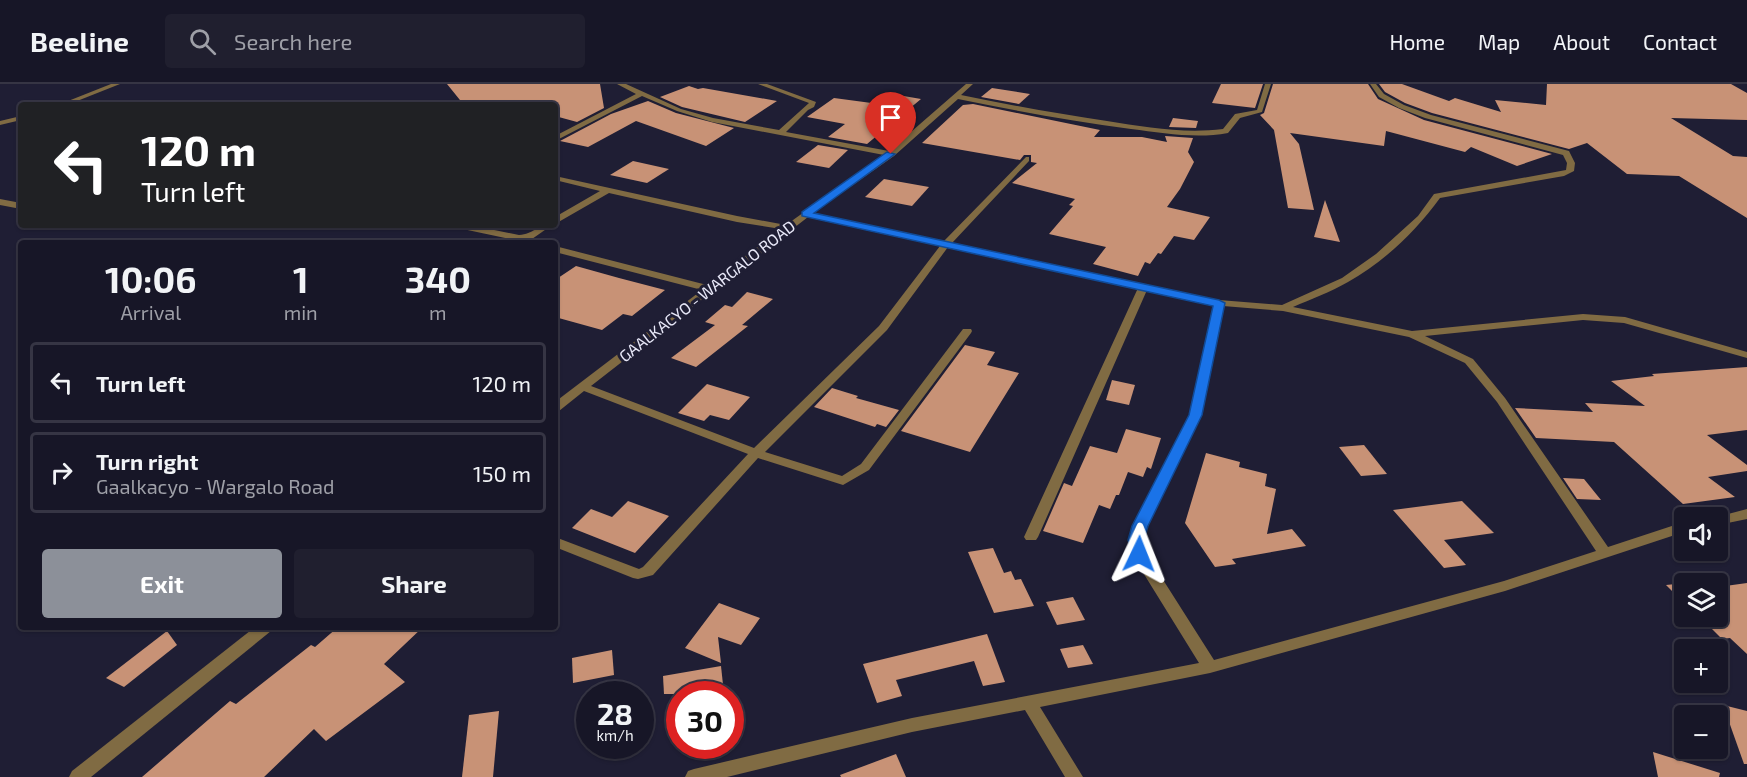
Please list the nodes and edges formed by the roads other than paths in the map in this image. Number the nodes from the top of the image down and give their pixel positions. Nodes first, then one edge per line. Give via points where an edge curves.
1 (117, 84) edge
2 (620, 84) edge
3 (761, 84) edge
4 (970, 84) edge
5 (1268, 84) edge
6 (1373, 84) edge
7 (642, 93) junction
8 (956, 96) junction
9 (69, 102) edge
10 (18, 119) edge
11 (0, 123) edge
12 (778, 134) junction
13 (558, 137) edge
14 (891, 154) junction
15 (1026, 159) dead end
16 (558, 179) edge
17 (609, 189) junction
18 (0, 202) edge
19 (18, 205) edge
20 (806, 214) junction
21 (558, 219) edge
22 (470, 228) edge
23 (543, 228) edge
24 (789, 228) junction
25 (507, 237) junction
26 (518, 240) edge
27 (945, 245) junction
28 (558, 250) edge
29 (1143, 288) junction
30 (710, 289) junction
31 (1219, 303) junction
32 (1283, 308) junction
33 (967, 331) dead end
34 (1412, 334) junction
35 (1747, 355) edge
36 (583, 387) junction
37 (558, 406) edge
38 (756, 453) junction
39 (1747, 514) edge
40 (1728, 518) edge
41 (1674, 530) edge
42 (1031, 537) dead end
43 (558, 543) edge
44 (1605, 553) junction
45 (262, 630) edge
46 (1210, 667) junction
47 (1028, 701) junction
48 (78, 777) edge
49 (694, 777) edge
50 (1074, 777) edge

1 - 9 street
2 - 7 street
3 - 12 street via 813,102
4 - 8 street, GAALKACYO - WARGALO ROAD
5 - 8 street via 1260,111 1238,116 1225,131 1203,133 1069,117
6 - 32 street via 1382,99 1416,113 1566,153 1570,171 1437,196 1421,218 1365,267
7 - 12 street via 712,120
7 - 13 street
8 - 14 street, GAALKACYO - WARGALO ROAD
10 - 11 street
12 - 14 street
14 - 20 street, GAALKACYO - WARGALO ROAD
15 - 27 street
16 - 17 street
17 - 21 street
17 - 24 street
18 - 19 street
20 - 24 street, GAALKACYO - WARGALO ROAD
20 - 27 street
22 - 25 street
23 - 25 street via 529,237
24 - 30 street, GAALKACYO - WARGALO ROAD
25 - 26 street
27 - 29 street
27 - 38 street via 883,328
28 - 30 street
29 - 31 street
29 - 42 street
30 - 36 street, GAALKACYO - WARGALO ROAD
31 - 32 street
31 - 46 street via 1195,415 1136,540 1139,554
32 - 34 street
33 - 38 street via 865,467 843,481
34 - 35 street via 1583,317 1625,320
34 - 44 street via 1469,361 1501,400
36 - 37 street, GAALKACYO - WARGALO ROAD
36 - 38 street
38 - 43 street via 648,572 638,574
39 - 40 street
41 - 44 street
44 - 46 street via 1506,586
45 - 48 street
46 - 47 street
47 - 49 street
47 - 50 street

